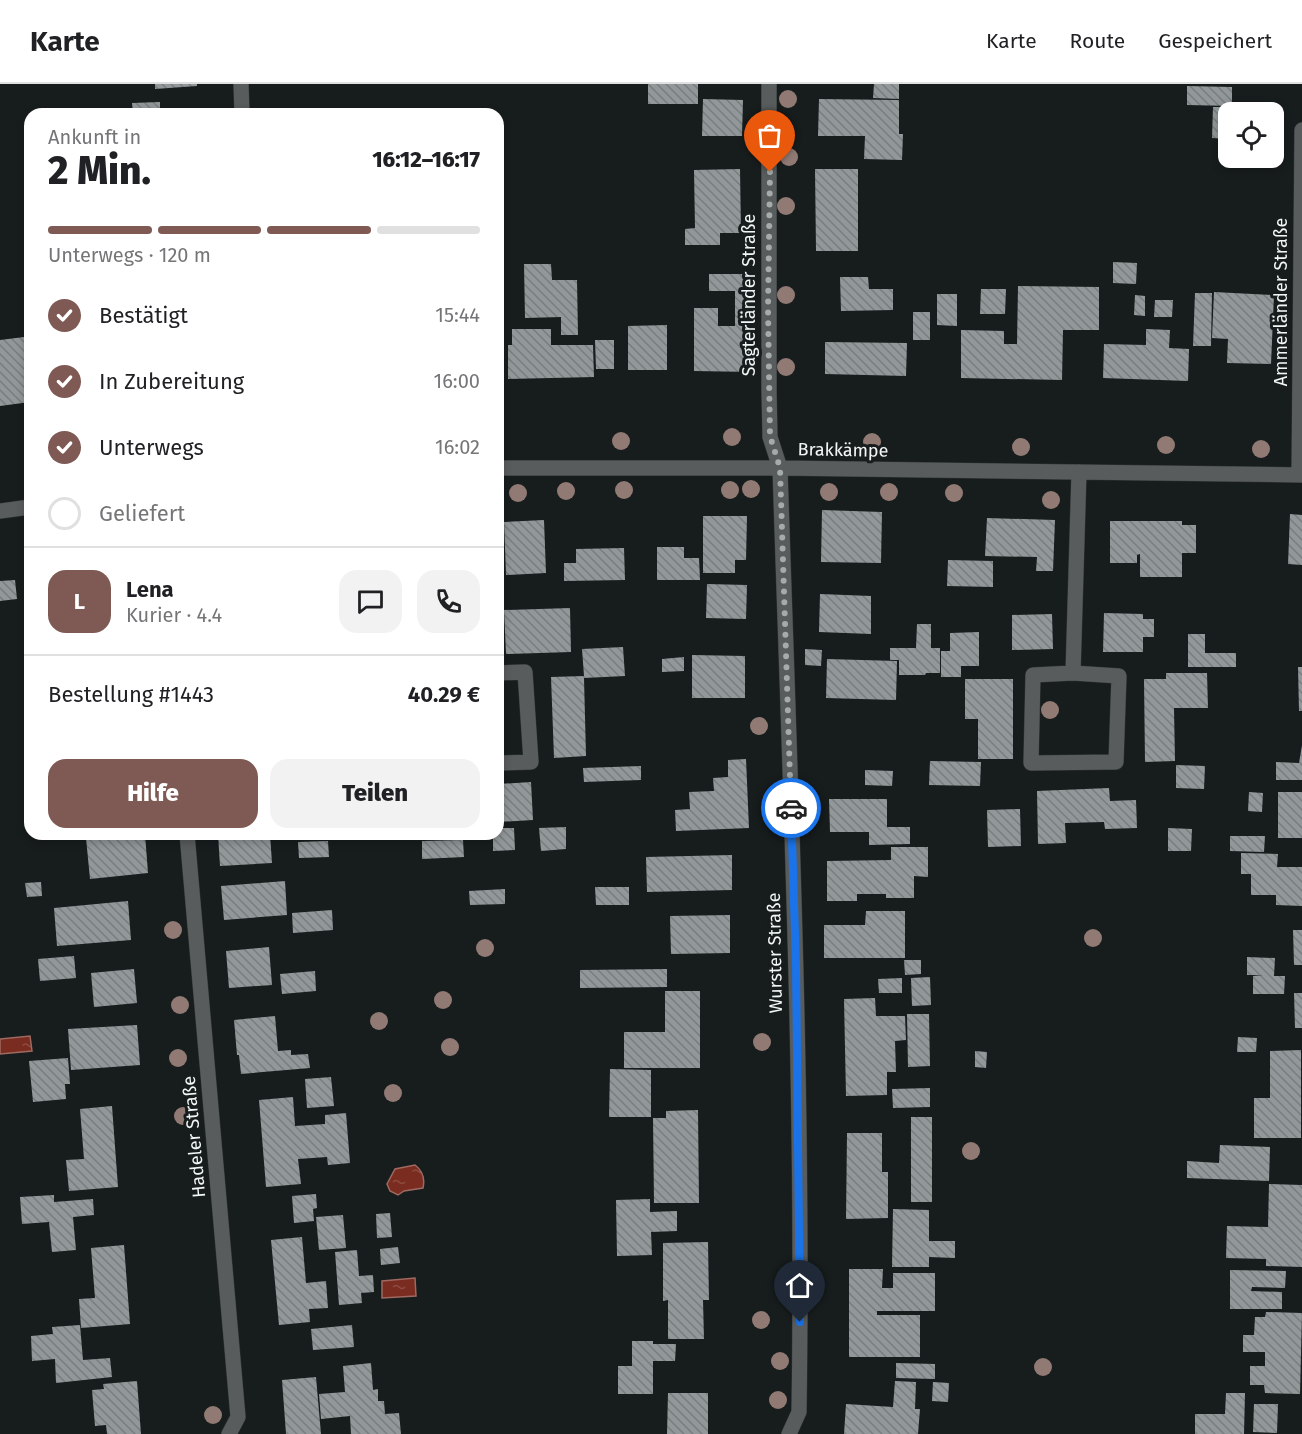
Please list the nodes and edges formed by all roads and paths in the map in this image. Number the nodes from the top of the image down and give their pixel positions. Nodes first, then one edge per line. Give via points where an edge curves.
1 (241, 84) edge
2 (769, 84) edge
3 (242, 108) edge
4 (1302, 130) edge
5 (504, 468) edge
6 (780, 468) junction
7 (1079, 472) junction
8 (1301, 475) edge
9 (24, 508) edge
10 (0, 511) edge
11 (504, 673) edge
12 (1073, 673) junction
13 (504, 763) edge
14 (189, 840) edge
15 (229, 1434) edge
16 (789, 1434) edge

1 - 3 street
2 - 6 street, Sagterländer Straße via 769,402 770,436
4 - 8 street, Ammerländer Straße
5 - 6 street, Brakkämpe
6 - 7 street, Brakkämpe
6 - 16 street, Wurster Straße via 800,1228 799,1412
7 - 8 street, Brakkämpe
7 - 12 street
9 - 10 street
11 - 13 street via 525,672 531,762
12 - 12 street via 1033,675 1031,763 1116,762 1119,676
14 - 15 street, Hadeler Straße via 238,1417

